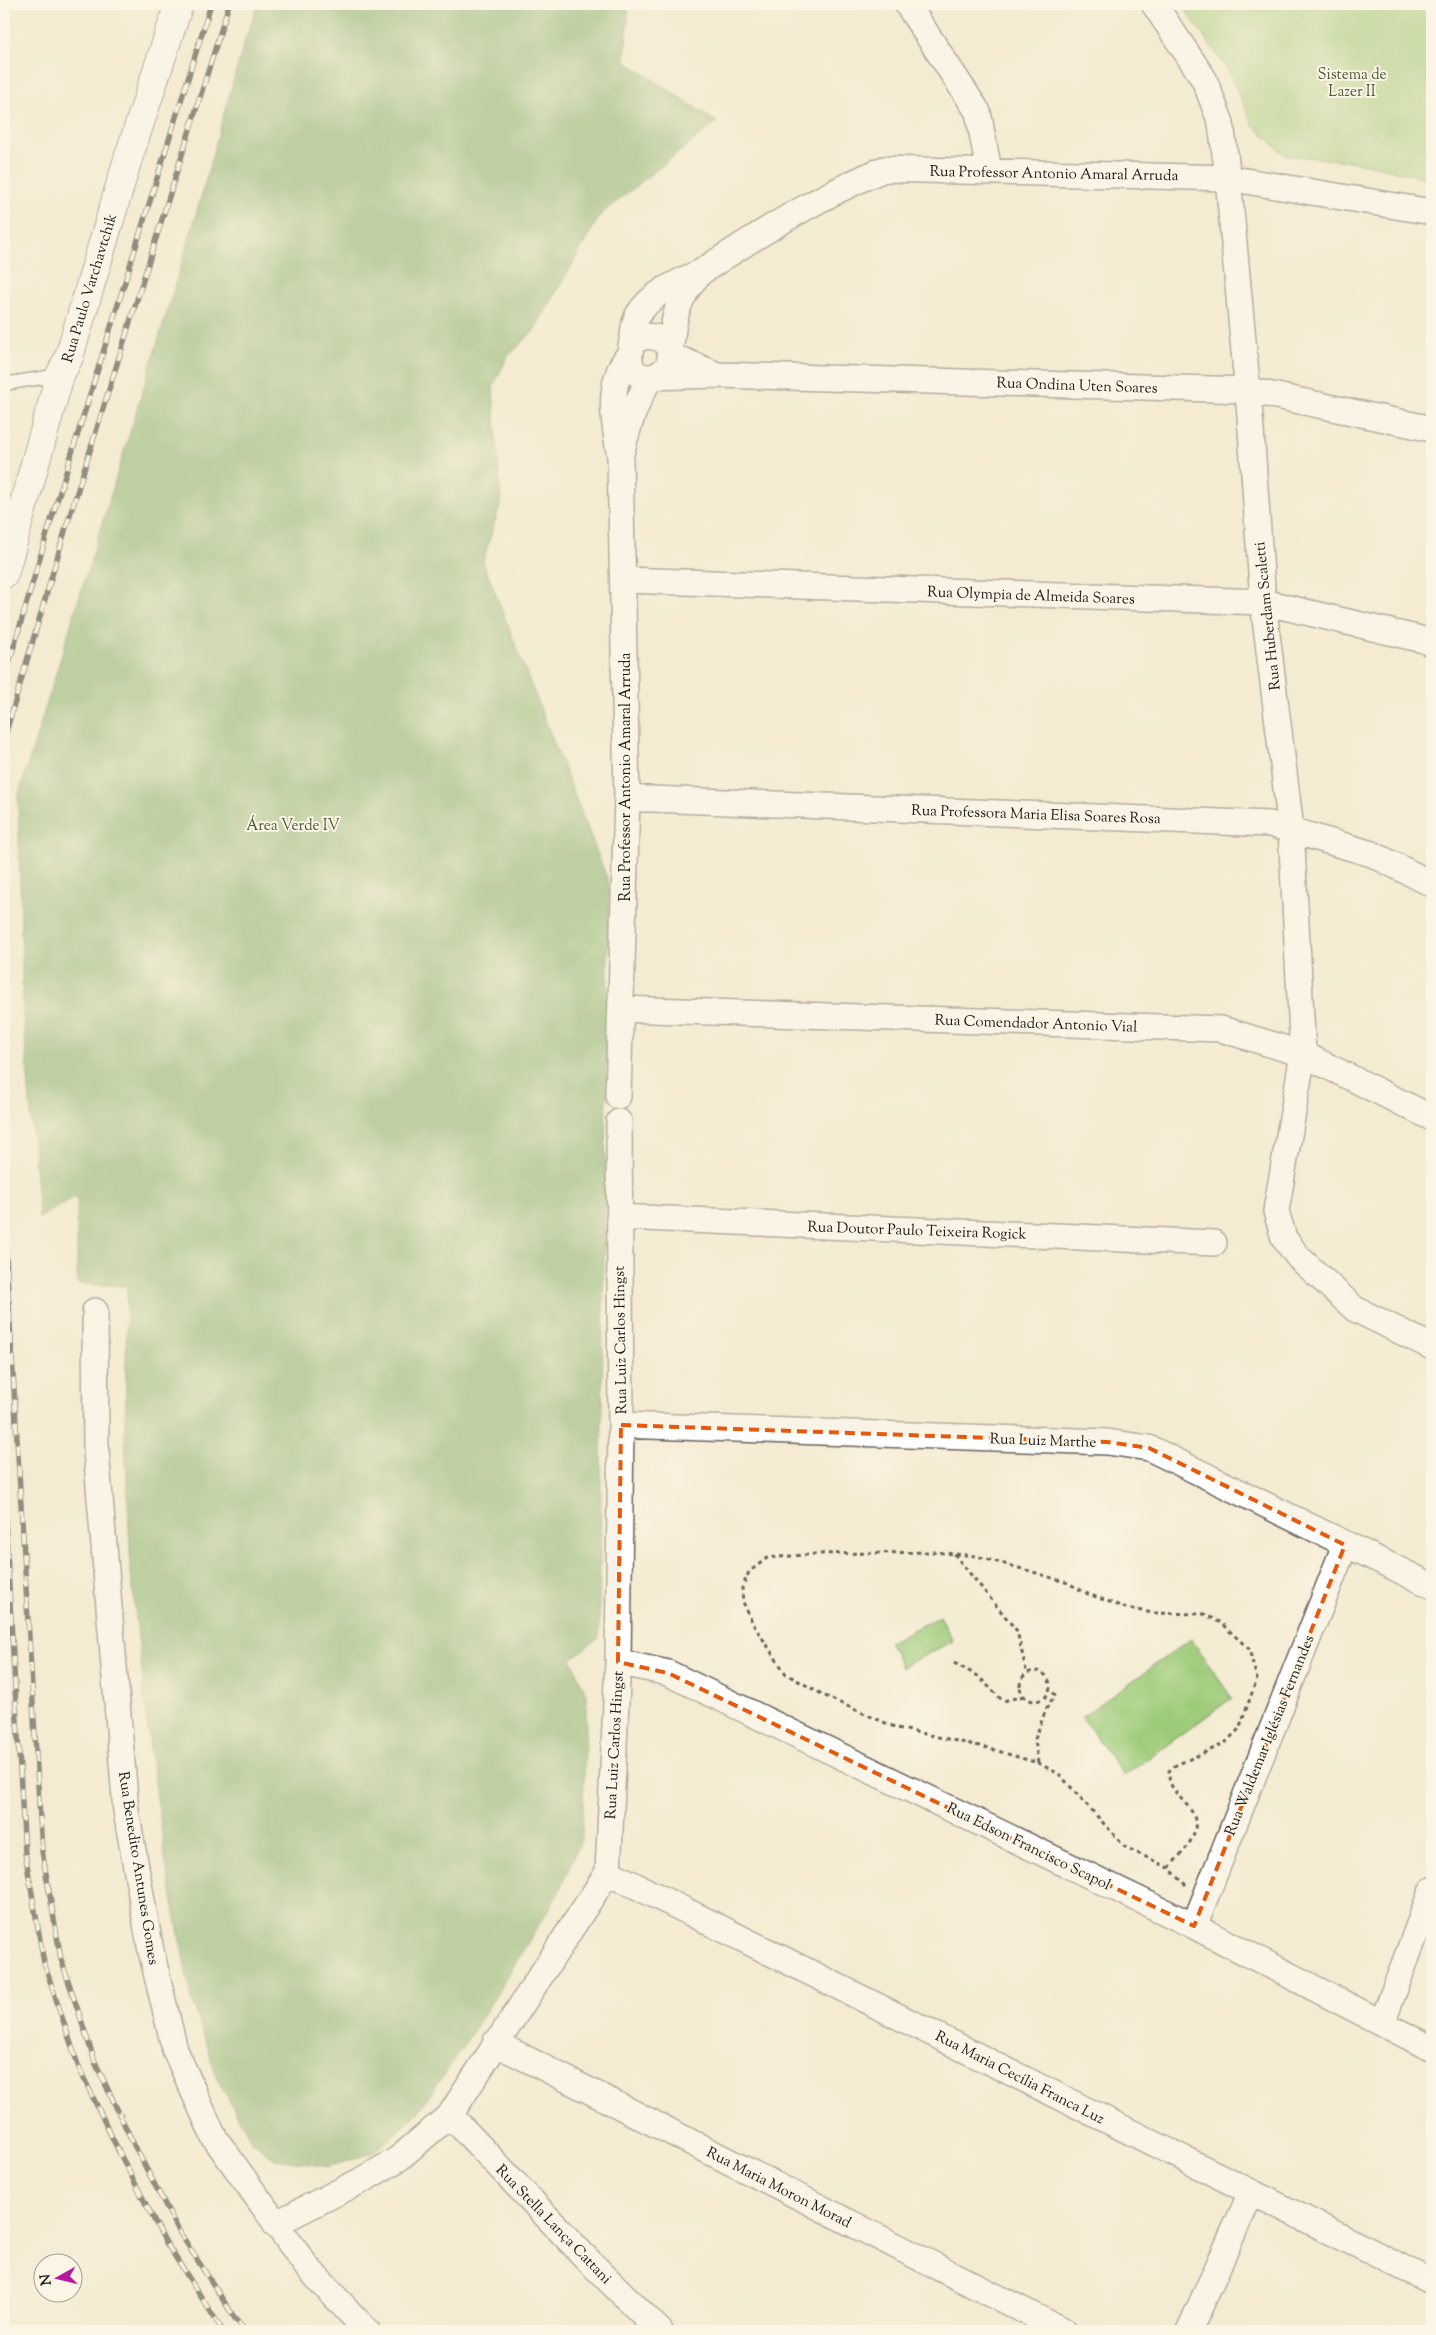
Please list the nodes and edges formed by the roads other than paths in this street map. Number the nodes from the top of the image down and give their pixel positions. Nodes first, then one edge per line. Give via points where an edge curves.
1 (179, 4) edge
2 (908, 4) edge
3 (1154, 4) edge
4 (989, 171) junction
5 (1228, 178) junction
6 (1432, 212) edge
7 (701, 272) junction
8 (630, 349) junction
9 (670, 355) junction
10 (60, 375) junction
11 (717, 375) junction
12 (651, 377) junction
13 (4, 384) edge
14 (1248, 390) junction
15 (1432, 429) edge
16 (620, 457) junction
17 (4, 574) edge
18 (624, 580) junction
19 (1263, 602) junction
20 (1432, 644) edge
21 (627, 798) junction
22 (1291, 829) junction
23 (1432, 884) edge
24 (621, 1009) junction
25 (1303, 1054) junction
26 (618, 1096) dead end
27 (1432, 1118) edge
28 (619, 1122) dead end
29 (619, 1217) junction
30 (1214, 1243) dead end
31 (95, 1311) dead end
32 (1432, 1347) edge
33 (621, 1426) junction
34 (1345, 1545) junction
35 (1432, 1586) edge
36 (618, 1662) junction
37 (608, 1872) junction
38 (1432, 1890) edge
39 (1194, 1926) junction
40 (1382, 2023) junction
41 (495, 2043) junction
42 (1432, 2049) edge
43 (450, 2115) junction
44 (1251, 2193) junction
45 (276, 2224) junction
46 (1432, 2282) edge
47 (367, 2331) edge
48 (660, 2331) edge
49 (1064, 2331) edge
50 (1189, 2331) edge

1 - 10 street, Rua Paulo Varchavtchik via 127,162 69,356
2 - 4 street via 978,112
3 - 5 street, Rua Huberdam Scaletti via 1204,79 1221,123
4 - 5 street, Rua Professor Antonio Amaral Arruda
4 - 7 street, Rua Professor Antonio Amaral Arruda via 884,169 812,204
5 - 6 street, Rua Professor Antonio Amaral Arruda
5 - 14 street, Rua Huberdam Scaletti
7 - 8 street via 658,294 638,315
7 - 9 street via 686,289 677,308
8 - 9 street via 645,335 652,335 665,342
8 - 12 street via 633,369
8 - 16 street via 615,384 615,429
9 - 11 street
9 - 12 street via 667,367
10 - 13 lane
10 - 17 street, Rua Paulo Varchavtchik
11 - 12 street, Rua Ondina Uten Soares
11 - 14 street, Rua Ondina Uten Soares
12 - 16 street via 630,419
14 - 15 street, Rua Ondina Uten Soares
14 - 19 street, Rua Huberdam Scaletti
16 - 18 street, Rua Professor Antonio Amaral Arruda
18 - 19 street, Rua Olympia de Almeida Soares
18 - 21 street, Rua Professor Antonio Amaral Arruda
19 - 20 street, Rua Olympia de Almeida Soares
19 - 22 street, Rua Huberdam Scaletti
21 - 22 street, Rua Professora Maria Elisa Soares Rosa via 1270,824
21 - 24 street, Rua Professor Antonio Amaral Arruda
22 - 23 street, Rua Professora Maria Elisa Soares Rosa via 1372,854
22 - 25 street, Rua Huberdam Scaletti
24 - 25 street, Rua Comendador Antonio Vial via 1221,1029
24 - 26 street, Rua Professor Antonio Amaral Arruda
25 - 27 street, Rua Comendador Antonio Vial
25 - 32 street, Rua Huberdam Scaletti via 1276,1211 1284,1238 1298,1257 1355,1309
28 - 29 street, Rua Luiz Carlos Hingst
29 - 30 street, Rua Doutor Paulo Teixeira Rogick
29 - 33 street, Rua Luiz Carlos Hingst
31 - 45 street, Rua Benedito Antunes Gomes via 96,1450 117,1712 126,1811 151,1951 175,2050 214,2137
33 - 34 street, Rua Luiz Marthe via 1087,1442 1149,1448
33 - 36 street, Rua Luiz Carlos Hingst
34 - 35 street, Rua Luiz Marthe
34 - 39 street, Rua Waldemar Iglésias Fernandes
36 - 37 street, Rua Luiz Carlos Hingst
36 - 39 street, Rua Edson Francisco Scapol via 668,1673
37 - 41 street
37 - 44 street, Rua Maria Cecília Franca Luz
38 - 40 street
39 - 40 street, Rua Edson Francisco Scapol
40 - 42 street, Rua Edson Francisco Scapol
41 - 43 street
41 - 49 street, Rua Maria Moron Morad
43 - 45 street via 398,2159
43 - 48 street, Rua Stella Lança Cattani
44 - 46 street, Rua Maria Cecília Franca Luz
44 - 50 street
45 - 47 street, Rua Benedito Antunes Gomes via 307,2267

